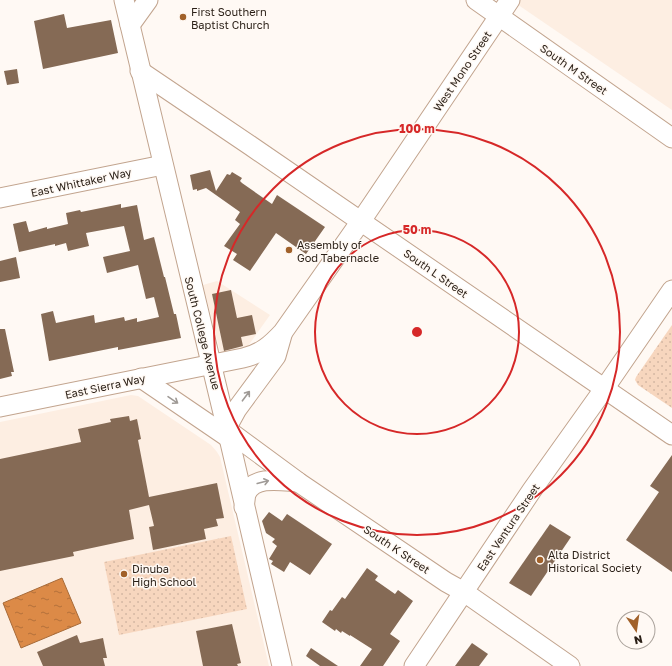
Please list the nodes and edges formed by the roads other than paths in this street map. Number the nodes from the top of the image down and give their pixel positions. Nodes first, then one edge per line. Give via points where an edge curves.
1 (124, 0) edge
2 (148, 0) edge
3 (476, 0) edge
4 (510, 0) edge
5 (499, 16) junction
6 (130, 25) junction
7 (140, 71) junction
8 (672, 138) edge
9 (163, 165) junction
10 (0, 198) edge
11 (361, 221) junction
12 (672, 290) edge
13 (282, 332) junction
14 (211, 364) junction
15 (141, 378) junction
16 (604, 389) junction
17 (0, 407) edge
18 (227, 434) junction
19 (672, 435) edge
20 (298, 482) junction
21 (244, 507) junction
22 (464, 592) junction
23 (282, 666) edge
24 (414, 666) edge
25 (570, 666) edge

1 - 6 street, South College Avenue
2 - 6 street
3 - 5 street, South M Street
4 - 5 street, West Mono Street
5 - 8 street, South M Street
5 - 11 street, West Mono Street
6 - 7 street, South College Avenue
7 - 9 street, South College Avenue
7 - 11 street, South L Street
9 - 10 street, East Whittaker Way
9 - 14 street, South College Avenue
11 - 13 street, West Mono Street
11 - 16 street, South L Street
12 - 16 street, East Ventura Street
13 - 14 street, East Sierra Way via 271,345 258,354
18 -> 13 street via 237,409 276,356
14 - 15 street, East Sierra Way
14 - 18 street, South College Avenue
15 - 17 street, East Sierra Way
15 -> 18 street, South K Street
16 - 19 street, South L Street
16 - 22 street, East Ventura Street
18 - 20 street, South K Street
18 - 21 street, South College Avenue
21 -> 20 street via 246,494 259,482
20 - 22 street, South K Street
21 - 23 street, South College Avenue
22 - 24 street, East Ventura Street
22 - 25 street, South K Street

